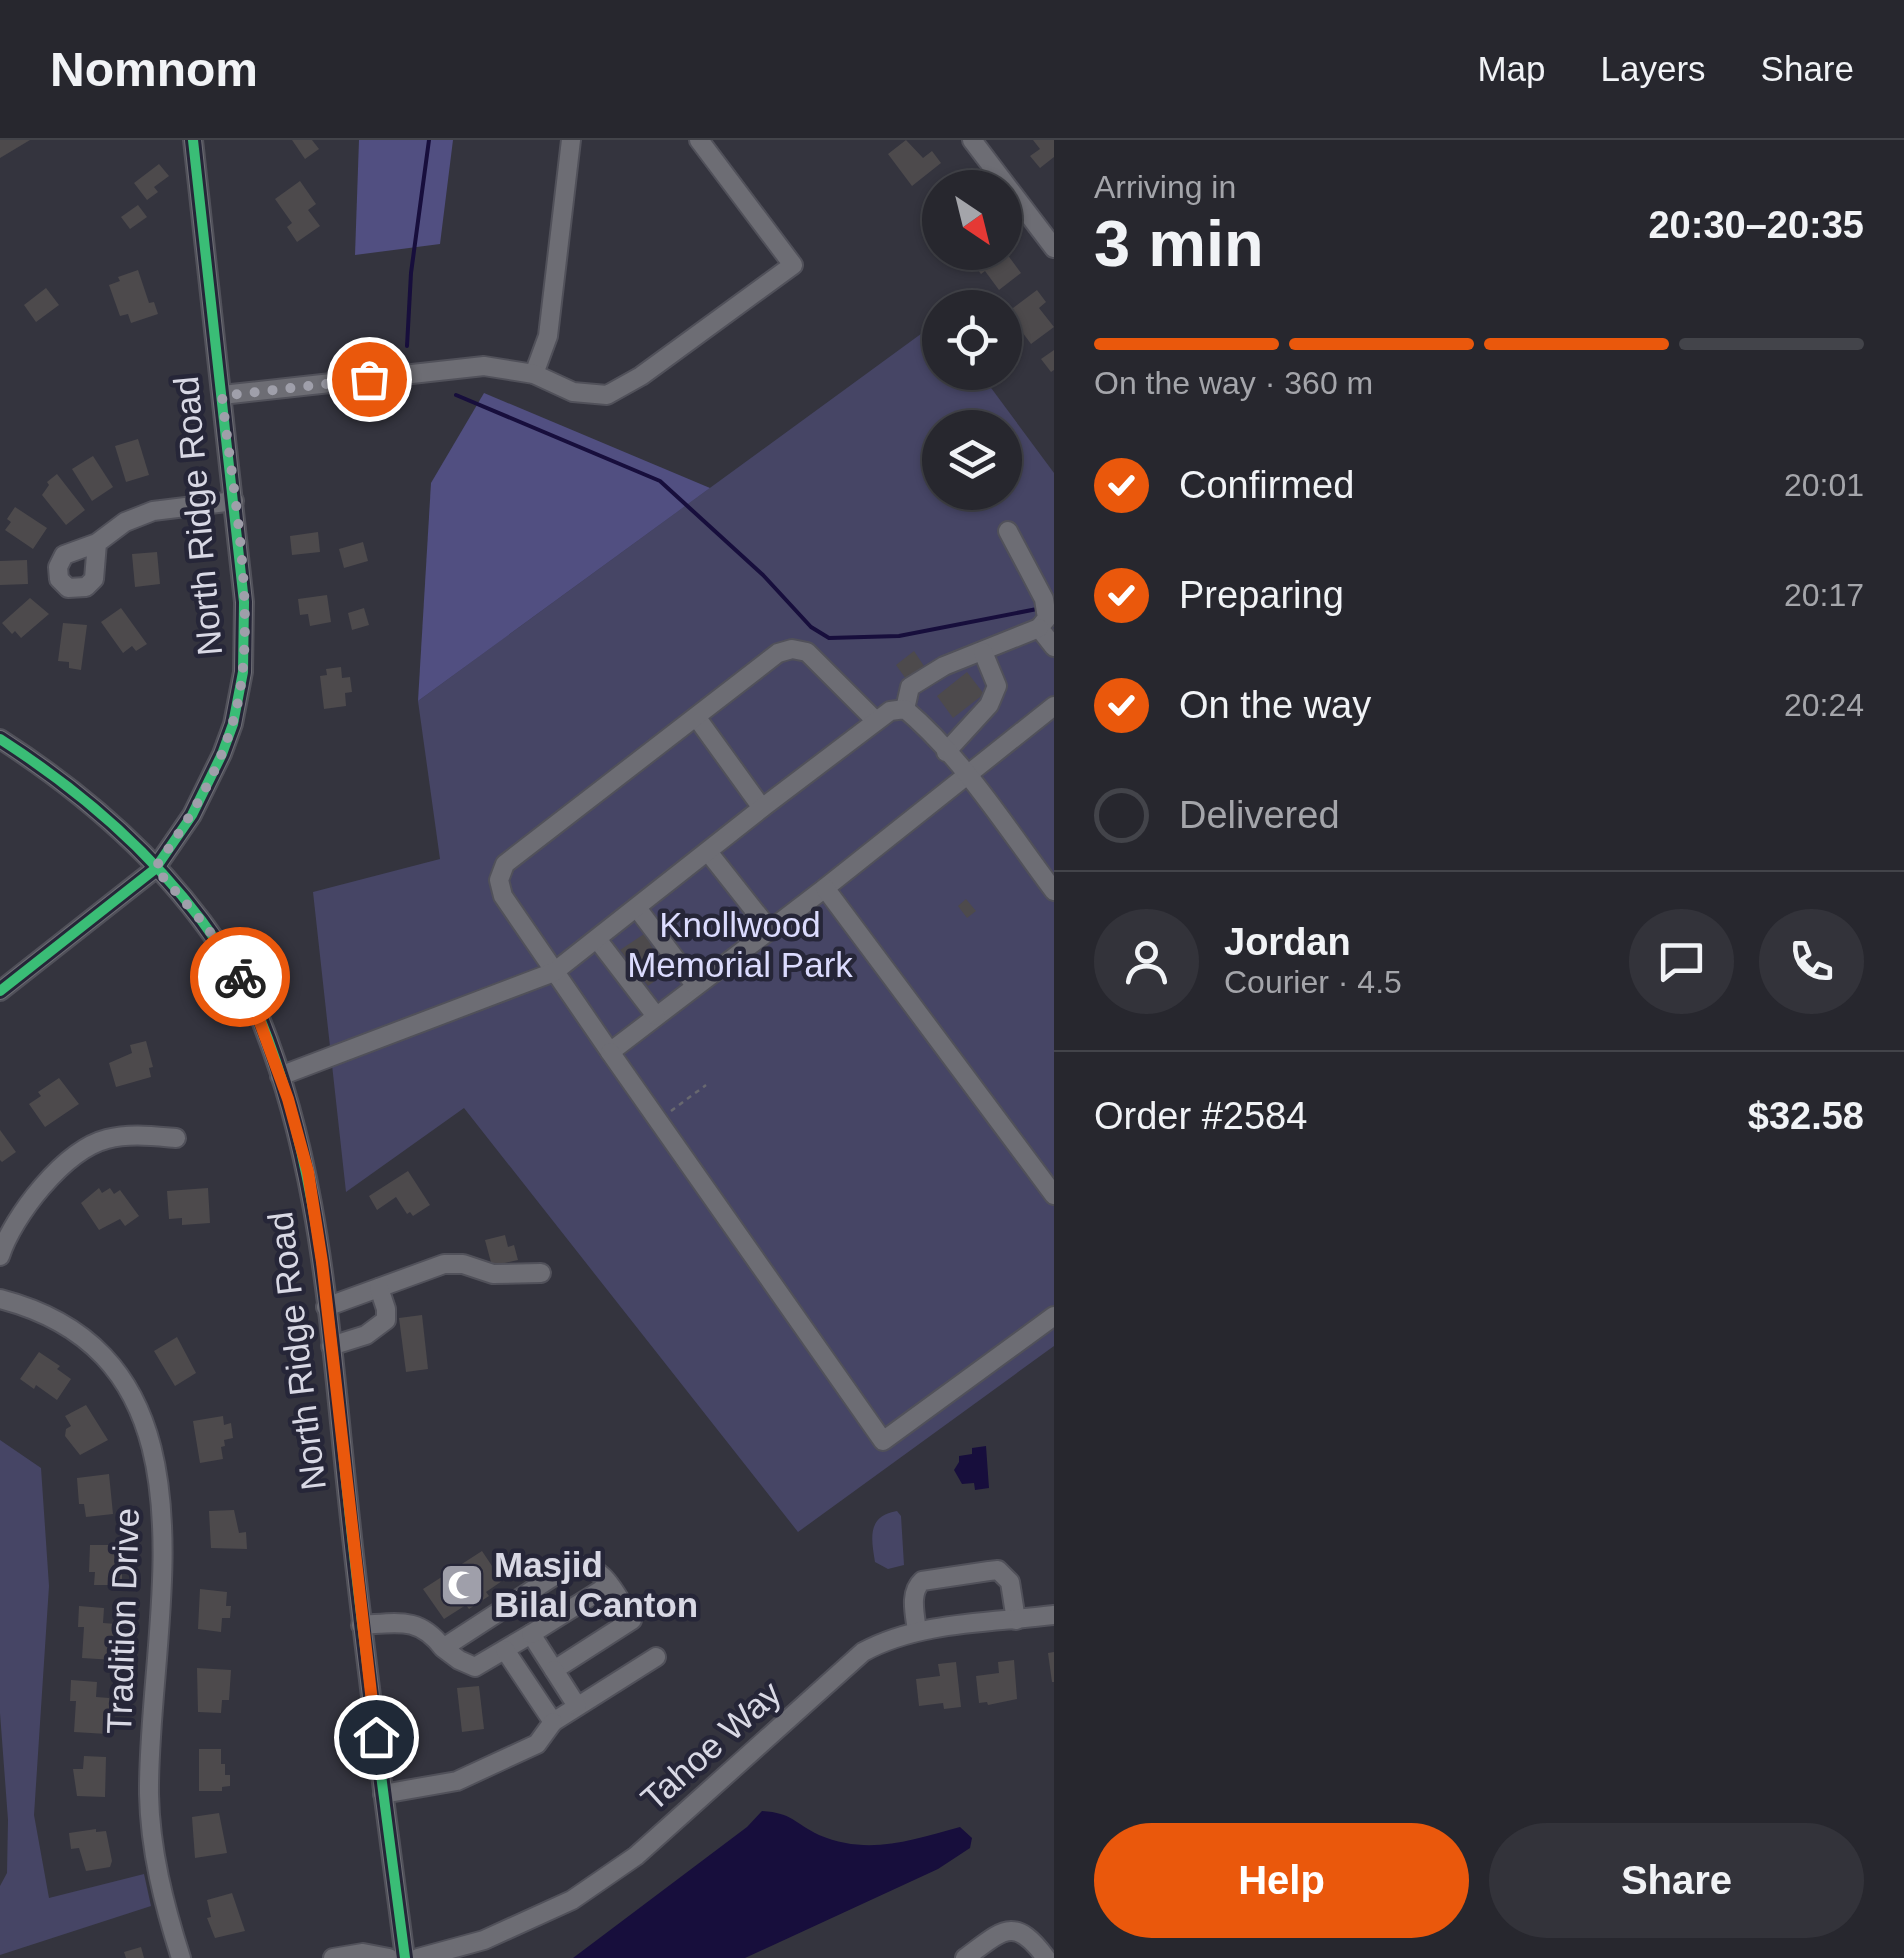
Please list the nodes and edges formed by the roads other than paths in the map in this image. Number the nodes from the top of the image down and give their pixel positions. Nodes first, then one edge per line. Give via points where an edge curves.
1 (193, 140) edge
2 (571, 140) edge
3 (699, 140) edge
4 (972, 140) edge
5 (1054, 248) edge
6 (534, 374) junction
7 (222, 396) junction
8 (234, 500) junction
9 (1008, 531) dead end
10 (97, 543) dead end
11 (1039, 628) junction
12 (1054, 647) edge
13 (983, 652) junction
14 (1054, 706) edge
15 (905, 709) junction
16 (697, 718) junction
17 (876, 721) junction
18 (0, 740) edge
19 (946, 752) junction
20 (967, 776) junction
21 (762, 808) junction
22 (709, 853) junction
23 (155, 868) junction
24 (825, 888) junction
25 (1054, 891) edge
26 (637, 908) junction
27 (770, 928) junction
28 (597, 939) junction
29 (554, 972) junction
30 (696, 986) junction
31 (0, 991) edge
32 (656, 1016) junction
33 (610, 1052) junction
34 (280, 1076) junction
35 (176, 1138) dead end
36 (1054, 1194) edge
37 (0, 1256) edge
38 (541, 1273) dead end
39 (379, 1288) junction
40 (0, 1299) edge
41 (326, 1307) junction
42 (1054, 1316) edge
43 (331, 1346) junction
44 (609, 1584) junction
45 (1054, 1615) edge
46 (1016, 1620) junction
47 (361, 1625) junction
48 (918, 1631) junction
49 (531, 1634) junction
50 (443, 1648) junction
51 (505, 1650) junction
52 (656, 1657) dead end
53 (554, 1670) junction
54 (577, 1706) junction
55 (553, 1722) junction
56 (383, 1794) junction
57 (180, 1958) edge
58 (333, 1958) edge
59 (388, 1958) edge
60 (404, 1958) edge
61 (418, 1958) edge
62 (965, 1958) edge
63 (1046, 1958) edge

1 - 7 street, North Ridge Road
2 - 6 street via 548,336
3 - 6 street via 793,266 607,395 573,392
4 - 5 street
6 - 7 street via 459,367
7 - 8 street, North Ridge Road
8 - 10 street via 153,511
8 - 23 street, North Ridge Road via 245,633 233,724 208,786
9 - 11 street via 1044,599 1047,618
11 - 12 street
11 - 13 street
13 - 15 street via 910,687
13 - 19 street via 997,686 989,705
14 - 20 street
15 - 17 street
15 - 19 street
16 - 17 street via 792,649 807,652
16 - 21 street
16 - 29 street via 505,864 502,896
17 - 21 street
18 - 23 street via 67,785
19 - 20 street
20 - 24 street
20 - 25 street
21 - 22 street
22 - 26 street
22 - 27 street
23 - 31 street
23 - 34 street, North Ridge Road via 247,987
24 - 27 street
24 - 36 street
26 - 28 street
26 - 30 street
27 - 30 street
28 - 29 street
28 - 32 street
29 - 33 street
29 - 34 street
30 - 32 street
32 - 33 street
33 - 42 street via 882,1441
34 - 41 street, North Ridge Road via 308,1172
35 - 37 street via 104,1139 70,1160 17,1219
38 - 39 street via 493,1274 444,1264
39 - 41 street
39 - 43 street via 386,1320 366,1335
40 - 57 street, Tradition Drive via 49,1316 96,1350 126,1386 152,1446 165,1573 150,1809
41 - 43 street, North Ridge Road
43 - 47 street, North Ridge Road
44 - 49 street
44 - 50 street via 587,1564 571,1564
44 - 53 street via 632,1620
45 - 46 street, Tahoe Way
46 - 48 street, Tahoe Way
46 - 48 street via 1010,1582 998,1570 988,1571 922,1580 914,1595
47 - 50 street via 419,1625
47 - 56 street, North Ridge Road
48 - 61 street, Tahoe Way via 863,1652 636,1856 572,1900 484,1940
49 - 51 street
49 - 53 street
50 - 51 street via 457,1663 475,1666
51 - 55 street
52 - 54 street
53 - 54 street
54 - 55 street
55 - 56 street via 537,1744 457,1781
56 - 60 street, North Ridge Road
58 - 59 street via 363,1952
62 - 63 street via 1011,1929 1025,1934

